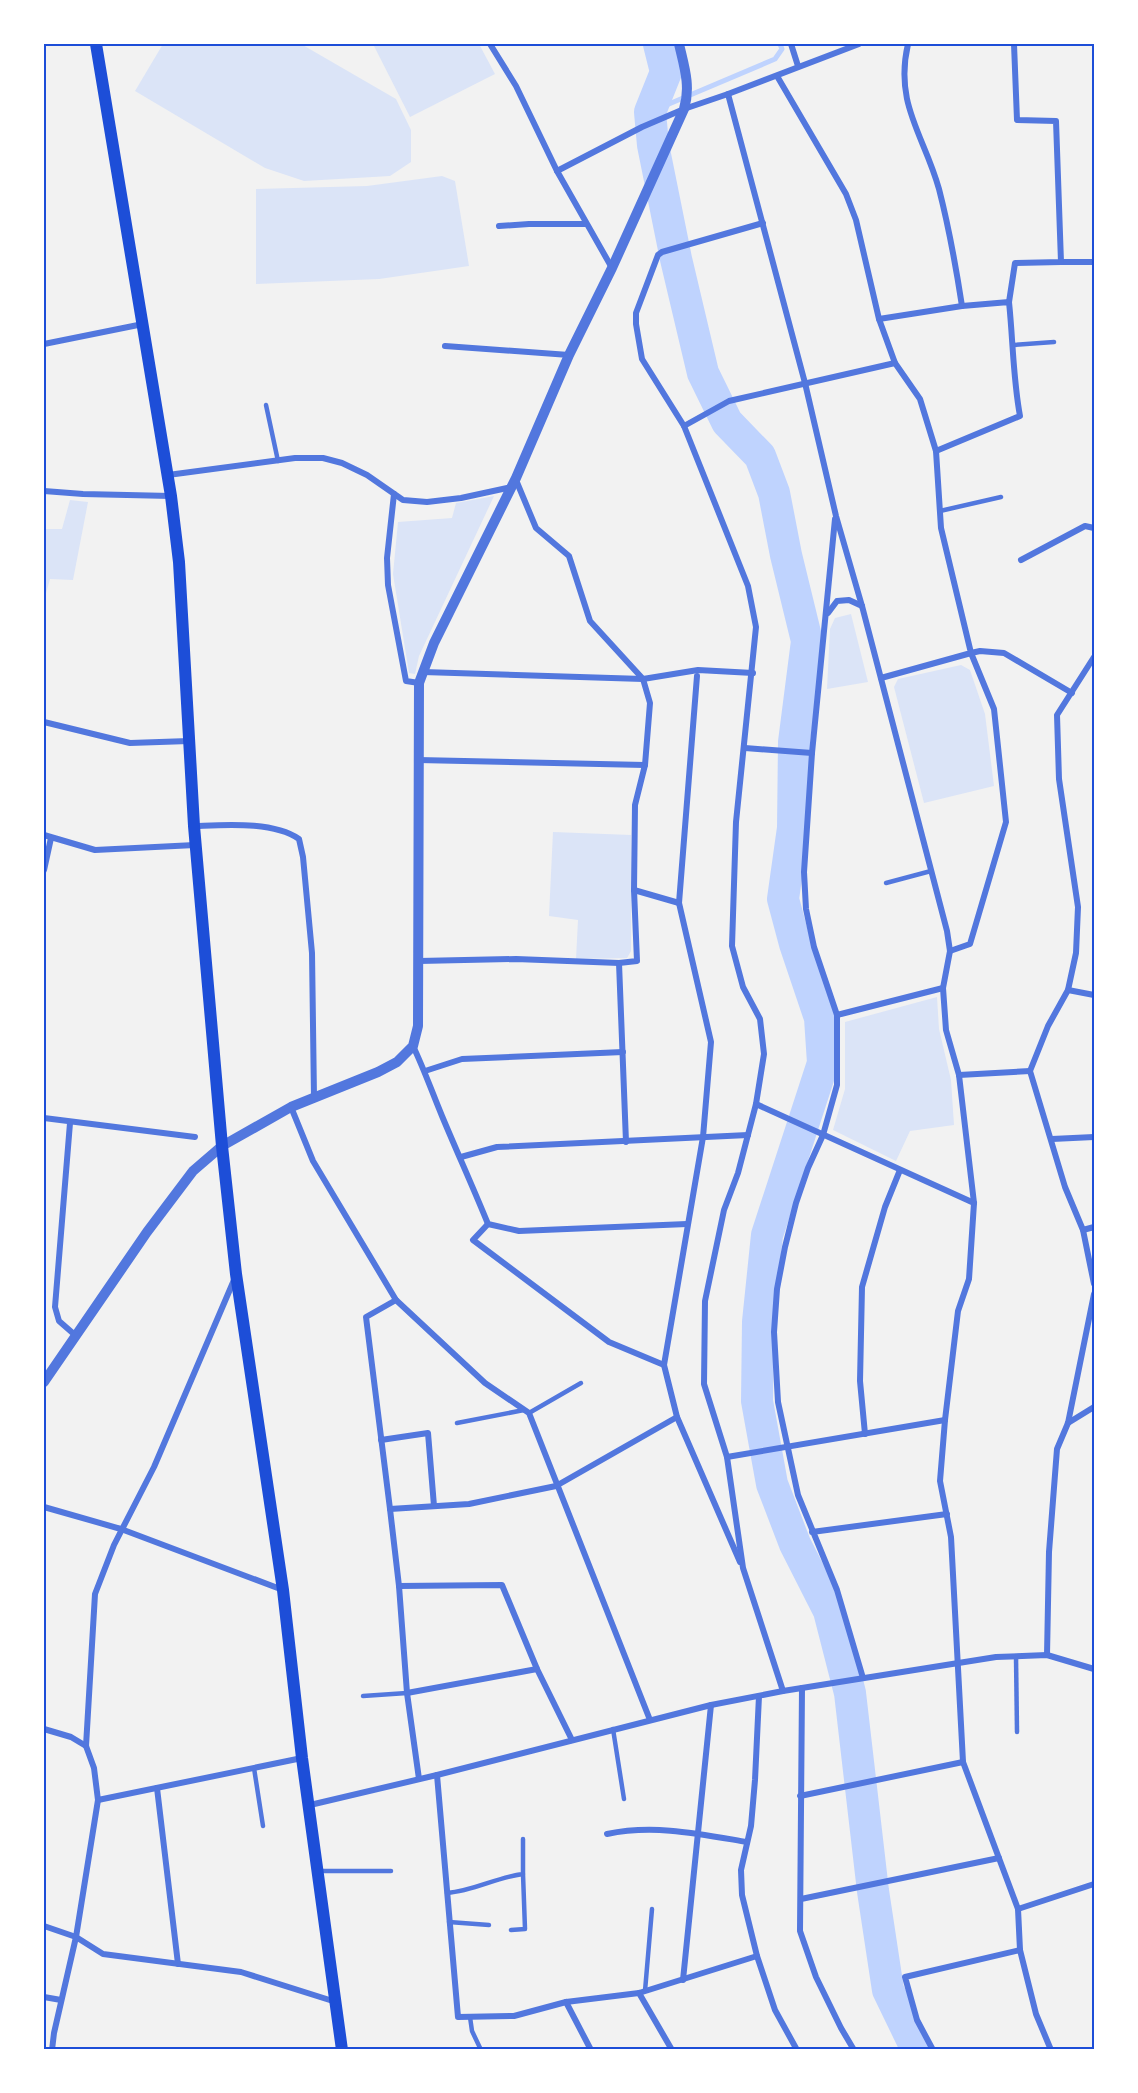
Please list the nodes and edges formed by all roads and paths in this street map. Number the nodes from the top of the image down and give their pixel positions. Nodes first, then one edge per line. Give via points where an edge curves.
1 (96, 44) edge
2 (490, 44) edge
3 (679, 44) edge
4 (791, 44) edge
5 (859, 44) edge
6 (908, 44) edge
7 (1014, 44) edge
8 (798, 66) junction
9 (777, 76) junction
10 (728, 94) junction
11 (684, 109) junction
12 (557, 171) junction
13 (763, 223) junction
14 (585, 224) junction
15 (499, 226) dead end
16 (1061, 262) junction
17 (1094, 262) edge
18 (612, 268) junction
19 (1009, 302) junction
20 (962, 306) junction
21 (879, 319) junction
22 (143, 324) junction
23 (1054, 342) dead end
24 (44, 344) edge
25 (1013, 345) junction
26 (445, 346) dead end
27 (569, 355) junction
28 (895, 363) junction
29 (804, 383) junction
30 (266, 405) dead end
31 (684, 426) junction
32 (936, 451) junction
33 (278, 460) junction
34 (168, 475) junction
35 (514, 482) junction
36 (44, 491) edge
37 (394, 494) junction
38 (171, 496) junction
39 (1001, 496) dead end
40 (940, 511) junction
41 (836, 516) junction
42 (1095, 528) edge
43 (1021, 560) dead end
44 (862, 606) junction
45 (827, 615) junction
46 (971, 653) junction
47 (1095, 657) edge
48 (423, 672) junction
49 (753, 673) junction
50 (697, 676) dead end
51 (881, 678) junction
52 (643, 679) junction
53 (418, 683) junction
54 (1072, 693) junction
55 (44, 722) edge
56 (190, 741) junction
57 (745, 748) junction
58 (812, 753) junction
59 (418, 760) junction
60 (645, 765) junction
61 (194, 826) junction
62 (44, 835) edge
63 (51, 838) junction
64 (196, 845) junction
65 (44, 870) edge
66 (931, 871) junction
67 (886, 883) dead end
68 (634, 890) junction
69 (679, 903) junction
70 (950, 951) junction
71 (419, 961) junction
72 (620, 963) junction
73 (943, 988) junction
74 (1068, 990) junction
75 (1095, 995) edge
76 (837, 1015) junction
77 (413, 1046) junction
78 (623, 1052) junction
79 (425, 1071) junction
80 (1030, 1071) junction
81 (959, 1075) junction
82 (314, 1097) junction
83 (756, 1104) junction
84 (291, 1107) junction
85 (44, 1118) edge
86 (69, 1123) junction
87 (748, 1135) junction
88 (823, 1135) junction
89 (195, 1137) dead end
90 (703, 1137) junction
91 (1094, 1138) edge
92 (1052, 1139) junction
93 (626, 1142) junction
94 (222, 1146) junction
95 (461, 1157) junction
96 (900, 1170) junction
97 (974, 1203) junction
98 (488, 1224) junction
99 (687, 1224) junction
100 (1095, 1227) edge
101 (1083, 1230) junction
102 (236, 1274) junction
103 (1095, 1284) edge
104 (1095, 1294) edge
105 (396, 1300) junction
106 (75, 1335) junction
107 (664, 1365) junction
108 (44, 1382) edge
109 (581, 1383) dead end
110 (1095, 1407) edge
111 (526, 1411) junction
112 (677, 1417) junction
113 (945, 1420) junction
114 (457, 1423) dead end
115 (1068, 1423) junction
116 (865, 1434) junction
117 (381, 1440) junction
118 (786, 1447) junction
119 (727, 1457) junction
120 (556, 1486) junction
121 (434, 1506) junction
122 (44, 1507) edge
123 (390, 1509) junction
124 (947, 1514) junction
125 (121, 1529) junction
126 (812, 1532) junction
127 (743, 1568) junction
128 (399, 1586) junction
129 (283, 1590) junction
130 (1047, 1655) junction
131 (1016, 1656) junction
132 (957, 1662) junction
133 (537, 1668) junction
134 (1095, 1669) edge
135 (862, 1678) junction
136 (802, 1688) junction
137 (783, 1691) junction
138 (407, 1693) junction
139 (363, 1696) dead end
140 (759, 1696) junction
141 (711, 1705) junction
142 (650, 1720) junction
143 (44, 1729) edge
144 (613, 1729) junction
145 (1017, 1732) dead end
146 (572, 1740) junction
147 (86, 1746) junction
148 (302, 1758) junction
149 (963, 1762) junction
150 (254, 1767) junction
151 (437, 1775) junction
152 (419, 1779) junction
153 (157, 1788) junction
154 (800, 1796) junction
155 (624, 1799) dead end
156 (99, 1800) junction
157 (310, 1805) junction
158 (263, 1826) dead end
159 (698, 1833) junction
160 (607, 1834) dead end
161 (524, 1839) dead end
162 (747, 1842) junction
163 (999, 1858) junction
164 (319, 1871) junction
165 (391, 1871) dead end
166 (524, 1874) junction
167 (1095, 1884) edge
168 (447, 1893) junction
169 (801, 1899) junction
170 (652, 1909) dead end
171 (1018, 1909) junction
172 (449, 1922) junction
173 (489, 1925) dead end
174 (44, 1926) edge
175 (511, 1930) dead end
176 (76, 1937) junction
177 (1020, 1950) junction
178 (757, 1956) junction
179 (178, 1964) junction
180 (683, 1980) junction
181 (642, 1992) junction
182 (44, 1997) edge
183 (61, 2000) junction
184 (566, 2001) junction
185 (336, 2002) junction
186 (470, 2017) junction
187 (52, 2049) edge
188 (342, 2049) edge
189 (481, 2049) edge
190 (591, 2049) edge
191 (672, 2049) edge
192 (797, 2049) edge
193 (854, 2049) edge
194 (933, 2049) edge
195 (1051, 2049) edge

1 - 22 main road
2 - 12 street via 516,86
3 - 11 street via 688,82
4 - 8 street
5 - 8 street
6 - 20 street via 903,62 908,105 939,189
7 - 16 street via 1017,120 1056,121
8 - 9 street
9 - 10 street
9 - 21 street via 846,194 856,220
10 - 11 street
10 - 13 street
11 - 12 street
11 - 18 street
12 - 14 street
13 - 29 street
13 - 31 street via 662,252 646,284 636,313 642,359
14 - 15 street
14 - 18 street
16 - 17 street
16 - 19 street via 1015,263
18 - 27 street
19 - 20 street
19 - 25 street
20 - 21 street
21 - 28 street
22 - 24 street
22 - 34 main road
23 - 25 lane
25 - 32 street via 1020,416
26 - 27 street
27 - 35 street
28 - 29 street
28 - 32 street via 920,399
29 - 31 street via 729,401
29 - 41 street
30 - 33 lane
31 - 49 street via 748,586 756,627
32 - 40 street
33 - 34 street
33 - 37 street via 333,460 367,475
34 - 38 main road
35 - 37 street via 461,498 427,502 403,500
35 - 48 street
35 - 52 street via 536,528 570,556 590,621
36 - 38 street
37 - 53 street via 388,585 406,681
38 - 56 main road
39 - 40 lane
40 - 46 street
41 - 44 street
41 - 45 street
42 - 43 street via 1085,526
44 - 45 street via 849,600 837,601
44 - 51 street
45 - 58 street
46 - 51 street
46 - 54 street via 1004,653
46 - 70 street via 994,709 1006,822 970,944
47 - 54 street
48 - 52 street
48 - 53 street
49 - 52 street via 698,670
49 - 57 street
50 - 69 street
51 - 66 street
52 - 60 street via 650,703
53 - 59 street
54 - 74 street via 1057,715 1059,779 1078,907 1076,953
55 - 56 street via 130,743
56 - 61 main road
57 - 58 street
57 - 83 street via 736,822 732,946 743,987 760,1019 764,1054
58 - 76 street via 804,872 806,909
59 - 60 street
59 - 71 street
60 - 68 street via 635,805
61 - 64 main road
61 - 82 street via 241,824 288,832 299,839 312,953
62 - 63 street
63 - 64 street via 94,850
63 - 65 street
64 - 94 main road
66 - 67 lane
66 - 70 street
68 - 69 street
68 - 72 street via 638,961
69 - 90 street via 711,1042
70 - 73 street
71 - 72 street
71 - 77 street via 418,1026
72 - 78 street
73 - 76 street
73 - 81 street via 946,1030
74 - 75 street
74 - 80 street
76 - 88 street via 837,1085
77 - 79 street
77 - 82 street via 397,1062 378,1072
78 - 79 street via 462,1059
78 - 93 street
79 - 95 street
80 - 81 street
80 - 92 street
81 - 97 street
82 - 84 street
83 - 87 street
83 - 88 street
84 - 94 street
84 - 105 street via 313,1161
85 - 86 street
86 - 89 street
86 - 106 street via 55,1307 58,1321
87 - 90 street
87 - 119 street via 724,1210 705,1301 704,1384
88 - 96 street
88 - 118 street via 796,1203 777,1289 774,1332 778,1402
90 - 93 street
90 - 99 street
91 - 92 street
92 - 101 street via 1065,1187
93 - 95 street via 497,1147
94 - 102 main road
94 - 106 street via 181,1185
95 - 98 street
96 - 97 street
96 - 116 street via 862,1287 860,1381
97 - 113 street via 969,1279 958,1311
98 - 99 street via 519,1231
98 - 107 street via 473,1240 609,1342
99 - 107 street
100 - 101 street
101 - 103 street
102 - 125 street via 154,1467
102 - 129 main road
104 - 115 street
105 - 111 street via 485,1383
105 - 117 street via 366,1317
106 - 108 street
107 - 112 street
109 - 111 lane
110 - 115 street
111 - 114 lane
111 - 120 street
112 - 120 street
112 - 127 street
113 - 116 street
113 - 124 street via 940,1481
115 - 130 street via 1057,1449
116 - 118 street
117 - 121 street via 428,1433
117 - 123 street
118 - 119 street
118 - 126 street
119 - 127 street
120 - 121 street via 470,1504
120 - 142 street
121 - 123 street
122 - 125 street
123 - 128 street
124 - 126 street
124 - 132 street
125 - 129 street
125 - 147 street via 94,1594
126 - 135 street via 837,1590
127 - 137 street
128 - 133 street via 502,1586
128 - 138 street
129 - 148 main road
130 - 131 street
130 - 134 street
131 - 132 street
131 - 145 lane
132 - 135 street
132 - 149 street
133 - 138 street
133 - 146 street
135 - 136 street
136 - 137 street
136 - 154 street
137 - 140 street
138 - 139 lane
138 - 152 street
140 - 141 street
140 - 162 street
141 - 142 street
141 - 159 street
142 - 144 street
143 - 147 street
144 - 146 street
144 - 155 lane
146 - 151 street
147 - 156 street
148 - 150 street
148 - 157 main road
149 - 154 street
149 - 163 street
150 - 153 street
150 - 158 lane
151 - 152 street
151 - 168 street
152 - 157 street
153 - 156 street
153 - 179 street
154 - 169 street
156 - 176 street
157 - 164 main road
159 - 160 street via 656,1829
159 - 162 street
159 - 180 street
161 - 166 lane
162 - 178 street via 741,1870 742,1895
163 - 169 street
163 - 171 street
164 - 165 lane
164 - 185 main road
166 - 168 lane
166 - 175 lane via 525,1929
167 - 171 street
168 - 172 street
169 - 193 street via 800,1931 806,1949 816,1977
170 - 181 lane
171 - 177 street
172 - 173 lane
172 - 186 street via 458,2017
174 - 176 street
176 - 179 street via 103,1954
176 - 183 street
177 - 194 street via 904,1977 917,2020
177 - 195 street via 1036,2014
178 - 180 street
178 - 192 street via 775,2010
179 - 185 street via 241,1972
180 - 181 street
181 - 184 street
181 - 191 street
182 - 183 street
183 - 187 street
184 - 186 street via 514,2016
184 - 190 street
185 - 188 main road
186 - 189 lane

